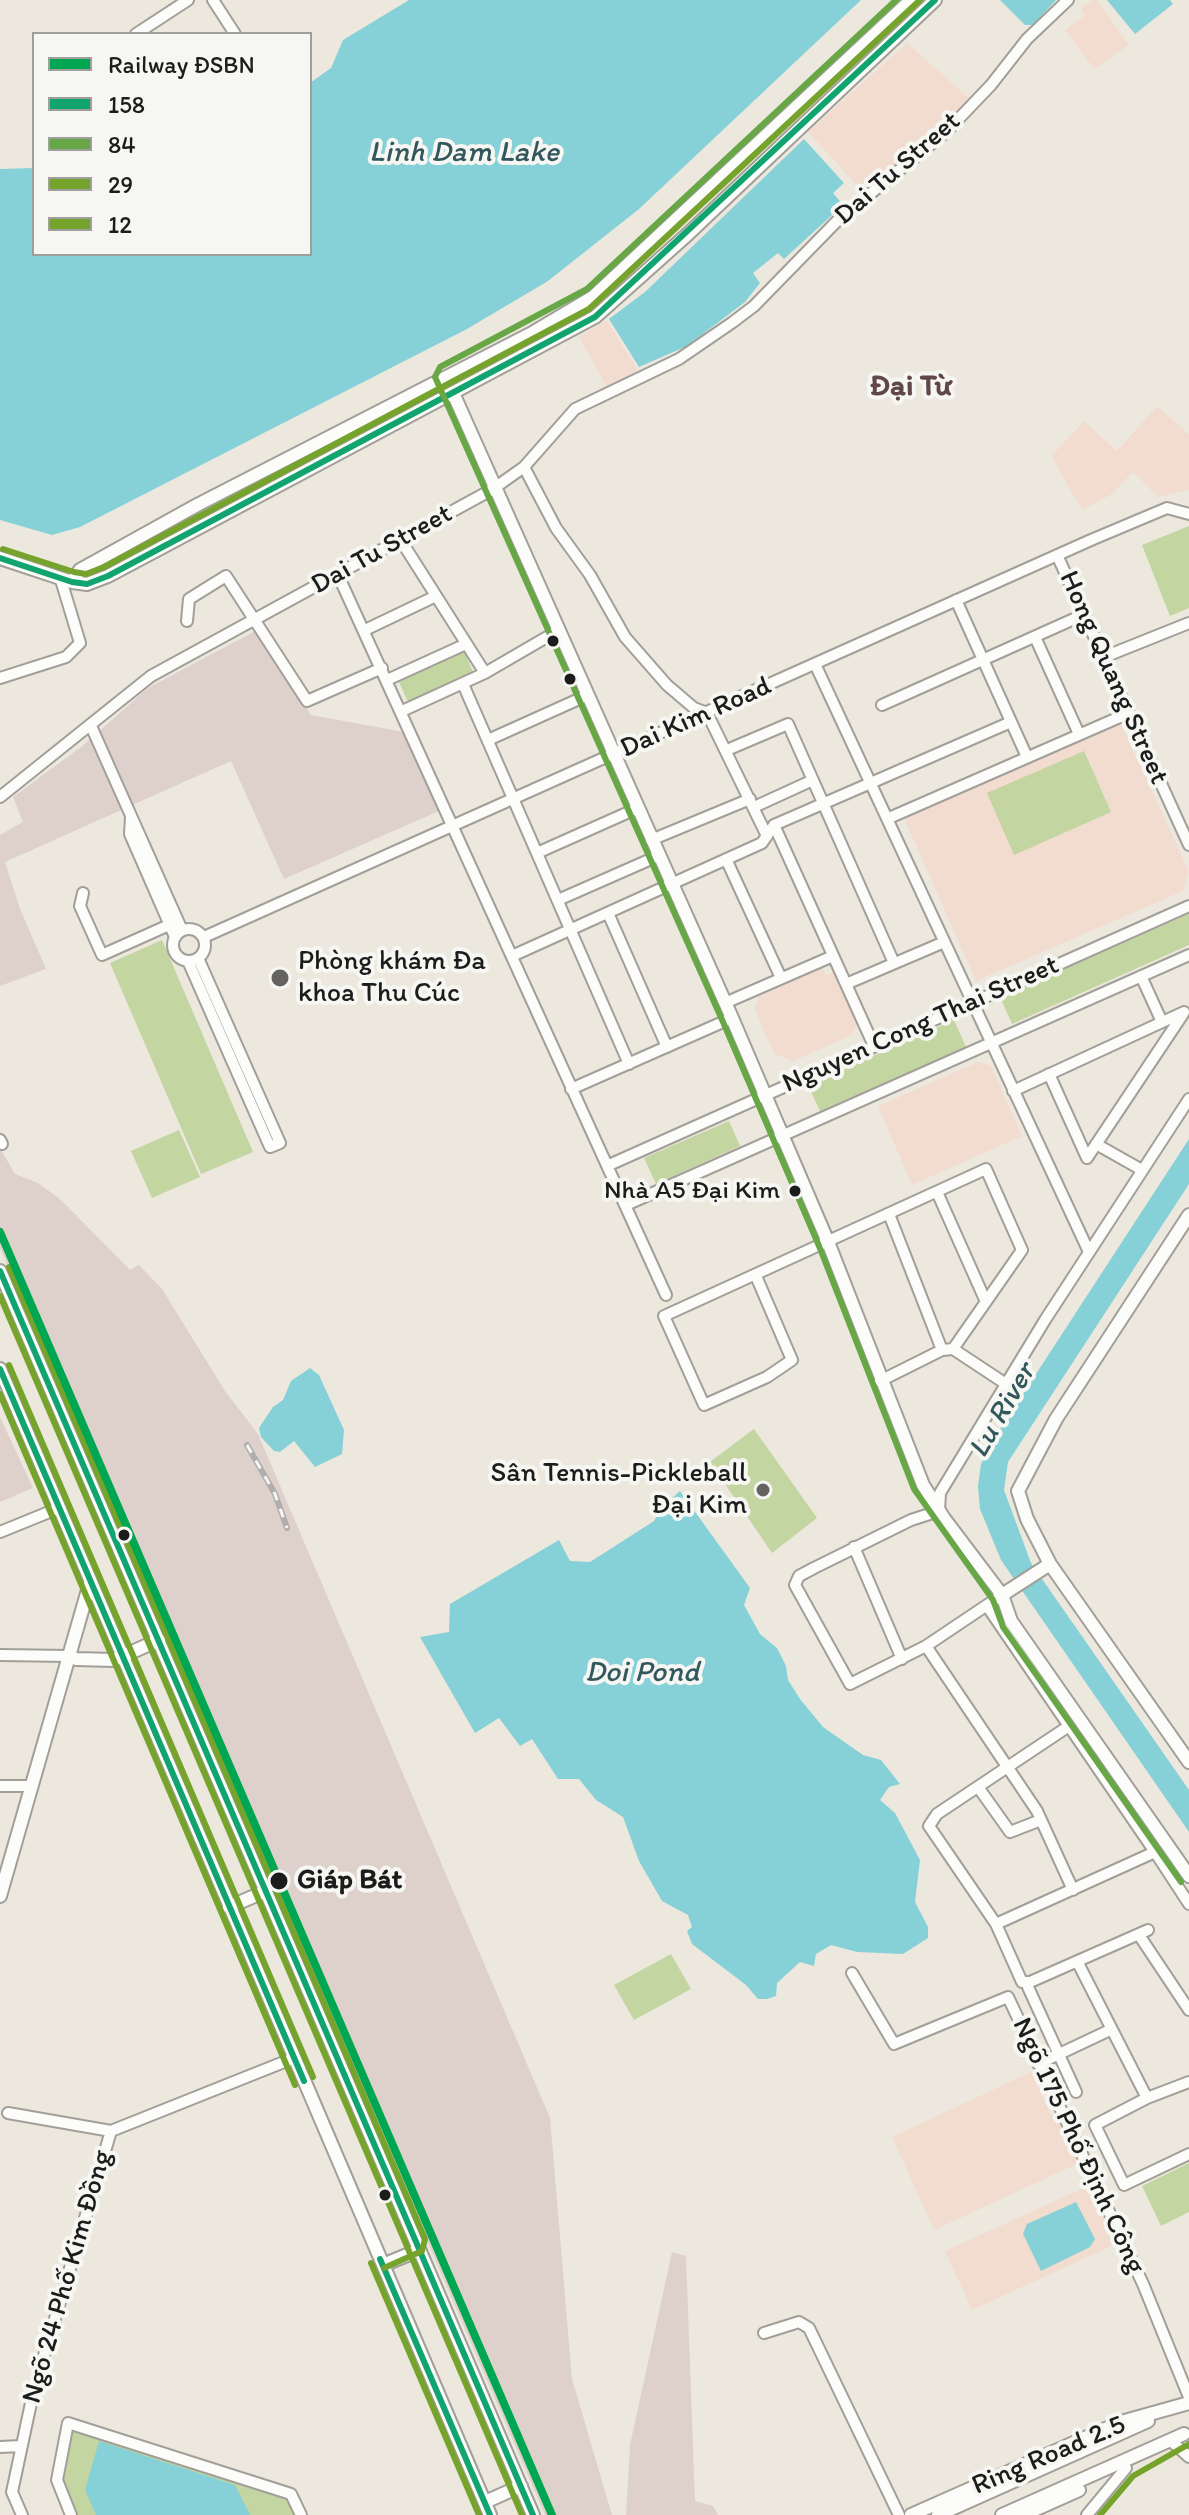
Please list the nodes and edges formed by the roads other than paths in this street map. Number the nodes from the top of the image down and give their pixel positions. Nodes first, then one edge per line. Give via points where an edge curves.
1 (188, 0) edge
2 (213, 0) edge
3 (911, 0) edge
4 (935, 0) edge
5 (1068, 0) edge
6 (139, 32) edge
7 (234, 32) edge
8 (445, 376) junction
9 (453, 393) junction
10 (524, 467) junction
11 (493, 489) junction
12 (1189, 514) edge
13 (400, 539) junction
14 (1057, 555) junction
15 (0, 558) edge
16 (338, 575) junction
17 (66, 581) junction
18 (436, 596) junction
19 (956, 600) junction
20 (1085, 614) junction
21 (187, 621) dead end
22 (256, 621) junction
23 (1189, 623) edge
24 (365, 630) junction
25 (559, 630) junction
26 (1035, 637) junction
27 (466, 644) junction
28 (1104, 657) junction
29 (983, 660) junction
30 (815, 664) junction
31 (382, 668) junction
32 (485, 673) junction
33 (0, 678) edge
34 (387, 680) junction
35 (463, 684) junction
36 (588, 695) junction
37 (882, 705) dead end
38 (402, 711) junction
39 (707, 713) junction
40 (1129, 713) junction
41 (1011, 722) junction
42 (91, 726) junction
43 (1079, 734) junction
44 (488, 740) junction
45 (727, 750) junction
46 (614, 755) junction
47 (1027, 757) junction
48 (813, 780) junction
49 (870, 782) junction
50 (0, 797) edge
51 (514, 799) junction
52 (752, 803) junction
53 (823, 803) junction
54 (638, 808) junction
55 (130, 815) junction
56 (889, 818) junction
57 (454, 825) junction
58 (774, 825) junction
59 (767, 836) junction
60 (651, 840) junction
61 (1189, 845) edge
62 (537, 853) junction
63 (658, 856) junction
64 (726, 859) junction
65 (671, 884) junction
66 (83, 893) dead end
67 (558, 900) junction
68 (1189, 906) edge
69 (608, 913) junction
70 (169, 925) junction
71 (571, 929) junction
72 (178, 933) junction
73 (204, 937) junction
74 (942, 943) junction
75 (1189, 955) edge
76 (512, 956) junction
77 (833, 956) junction
78 (193, 960) junction
79 (894, 963) junction
80 (1141, 976) junction
81 (781, 978) junction
82 (846, 984) junction
83 (972, 1002) junction
84 (725, 1003) junction
85 (732, 1018) junction
86 (1162, 1022) junction
87 (991, 1043) junction
88 (874, 1046) junction
89 (667, 1047) junction
90 (629, 1064) junction
91 (1049, 1074) junction
92 (571, 1089) junction
93 (1013, 1091) junction
94 (764, 1095) junction
95 (1189, 1099) edge
96 (782, 1135) junction
97 (1096, 1144) junction
98 (275, 1145) dead end
99 (609, 1165) junction
100 (1142, 1170) junction
101 (937, 1192) junction
102 (626, 1205) junction
103 (889, 1214) junction
104 (1189, 1215) edge
105 (828, 1242) junction
106 (1089, 1252) junction
107 (0, 1271) edge
108 (756, 1276) junction
109 (666, 1295) dead end
110 (986, 1302) junction
111 (948, 1349) junction
112 (0, 1369) edge
113 (880, 1381) junction
114 (1006, 1384) junction
115 (59, 1508) junction
116 (939, 1511) junction
117 (0, 1532) edge
118 (854, 1547) junction
119 (1046, 1567) junction
120 (90, 1583) junction
121 (1007, 1592) junction
122 (987, 1606) junction
123 (159, 1640) junction
124 (926, 1646) junction
125 (0, 1655) edge
126 (70, 1656) junction
127 (121, 1656) junction
128 (902, 1659) junction
129 (1069, 1726) junction
130 (1189, 1762) edge
131 (1009, 1766) junction
132 (0, 1786) edge
133 (30, 1786) junction
134 (978, 1787) junction
135 (1041, 1820) junction
136 (1155, 1852) junction
137 (1189, 1876) edge
138 (1073, 1890) junction
139 (266, 1891) junction
140 (0, 1896) edge
141 (1189, 1904) edge
142 (229, 1907) junction
143 (996, 1924) junction
144 (1079, 1965) dead end
145 (852, 1973) dead end
146 (1028, 1987) dead end
147 (1189, 2010) edge
148 (1110, 2030) junction
149 (1059, 2054) junction
150 (294, 2058) junction
151 (1038, 2064) junction
152 (1189, 2082) edge
153 (1076, 2092) dead end
154 (1147, 2098) junction
155 (8, 2113) dead end
156 (111, 2131) junction
157 (1189, 2154) edge
158 (418, 2246) junction
159 (382, 2262) junction
160 (764, 2333) dead end
161 (1189, 2400) edge
162 (1173, 2410) junction
163 (1186, 2433) edge
164 (1172, 2442) junction
165 (21, 2446) junction
166 (0, 2447) edge
167 (1189, 2457) edge
168 (1126, 2468) junction
169 (521, 2486) junction
170 (485, 2502) junction
171 (22, 2515) edge
172 (71, 2515) edge
173 (301, 2515) edge
174 (490, 2515) edge
175 (533, 2515) edge
176 (899, 2515) edge
177 (911, 2515) edge
178 (938, 2515) edge
179 (1002, 2515) edge
180 (1023, 2515) edge
181 (1087, 2515) edge

1 - 6 street
2 - 7 street
3 - 8 main road via 593,297
4 - 9 main road via 595,317
5 - 10 street, Dai Tu Street via 947,131 837,221 754,306 679,359 575,409
8 - 9 street
8 - 17 main road via 199,504
9 - 11 main road
9 - 17 main road via 108,576 87,584
10 - 11 street, Dai Tu Street
10 - 39 street via 625,637 667,685
11 - 13 street, Dai Tu Street
11 - 25 main road
12 - 14 street, Dai Kim Road via 1167,508
13 - 16 street, Dai Tu Street
13 - 18 street
14 - 19 street, Dai Kim Road
14 - 20 street, Hong Quang Street
15 - 17 main road
16 - 22 street, Dai Tu Street
16 - 24 street
17 - 33 street via 80,643 66,657
18 - 24 street
18 - 27 street
19 - 29 street
19 - 30 street, Dai Kim Road
20 - 26 street
20 - 28 street, Hong Quang Street
21 - 22 street via 189,599 226,576
22 - 31 street via 307,701
22 - 42 street, Dai Tu Street via 151,676
23 - 28 street
24 - 31 street
25 - 32 street
25 - 36 main road
26 - 29 street
26 - 43 street
27 - 32 street
27 - 34 street
28 - 40 street, Hong Quang Street
29 - 37 street
29 - 41 street
30 - 39 street, Dai Kim Road
30 - 49 street
31 - 34 street
32 - 35 street
34 - 38 street
35 - 38 street
35 - 44 street
36 - 44 street
36 - 46 main road
38 - 57 street
39 - 45 street
39 - 46 street, Dai Kim Road
40 - 43 street
40 - 61 street, Hong Quang Street
41 - 47 street
41 - 49 street
42 - 50 street, Dai Tu Street
42 - 55 street
43 - 47 street
44 - 51 street
45 - 48 street via 788,724
45 - 52 street
46 - 51 street, Dai Kim Road
46 - 54 main road
47 - 56 street
48 - 52 street
48 - 53 street
49 - 53 street
49 - 56 street
51 - 57 street, Dai Kim Road
51 - 62 street
52 - 59 street
52 - 60 street
53 - 58 street
53 - 79 street
54 - 60 main road
54 - 62 street
55 - 70 street via 130,834
55 - 72 street
56 - 74 street
57 - 73 street, Dai Kim Road
57 - 76 street
58 - 59 street
58 - 77 street
59 - 64 street
60 - 63 main road
62 - 67 street
63 - 65 main road
63 - 67 street
64 - 65 street
64 - 81 street
65 - 69 street
65 - 84 main road
66 - 70 street via 80,906 102,955
67 - 71 street
68 - 83 street, Nguyen Cong Thai Street
69 - 71 street
69 - 89 street
70 - 72 street
71 - 76 street
71 - 90 street
72 - 73 street via 192,928
72 - 78 street via 175,953
73 - 78 street via 204,951
74 - 79 street
74 - 83 street
75 - 80 street, Nguyen Cong Thai Street
76 - 92 street
77 - 81 street
77 - 82 street
78 - 98 street
79 - 82 street
80 - 86 street
80 - 87 street, Nguyen Cong Thai Street
81 - 84 street
82 - 88 street
83 - 87 street
83 - 88 street, Nguyen Cong Thai Street
84 - 85 main road
85 - 89 street
85 - 94 main road
86 - 91 street
86 - 97 street via 1184,1012
87 - 93 street
87 - 96 street, Nguyen Cong Thai Street
88 - 94 street, Nguyen Cong Thai Street
89 - 90 street
90 - 92 street
91 - 93 street
91 - 97 street via 1087,1158
92 - 99 street
93 - 106 street
94 - 96 main road
94 - 99 street, Nguyen Cong Thai Street
95 - 100 street
96 - 102 street, Nguyen Cong Thai Street
96 - 105 main road
97 - 100 street
99 - 102 street
100 - 106 street
101 - 103 street
101 - 110 street
101 - 110 street via 986,1169 1022,1250
102 - 109 street
103 - 105 street
103 - 111 street
104 - 119 main road via 1019,1484 1019,1499
105 - 108 street
105 - 113 main road
106 - 114 street
107 - 123 main road
108 - 108 street via 664,1316 704,1405 792,1360
110 - 111 street
111 - 113 street
111 - 114 street
112 - 115 main road
113 - 116 main road
114 - 116 street via 940,1493
115 - 117 street
115 - 120 main road
116 - 118 street
116 - 121 main road
118 - 128 street
118 - 128 street via 799,1576 797,1595 850,1684
119 - 121 main road
119 - 130 main road
120 - 126 main road
120 - 127 main road
121 - 122 street
121 - 137 main road via 1011,1621
122 - 124 street
122 - 129 street
123 - 127 main road
123 - 139 main road
124 - 128 street
124 - 131 street
125 - 126 street
126 - 127 main road
126 - 133 main road
127 - 142 main road
129 - 131 street
129 - 136 street
131 - 134 street
131 - 135 street
132 - 133 street
133 - 140 main road
134 - 135 street via 1010,1832
134 - 143 street via 930,1819 929,1826
135 - 138 street
136 - 138 street
136 - 141 street
138 - 143 street
139 - 142 main road
139 - 158 main road
142 - 150 main road
143 - 147 street via 1022,1982 1144,1932
144 - 148 street
145 - 151 street, Ngõ 175 Phố Định Công via 894,2044 1008,1997
146 - 149 street
148 - 149 street
148 - 154 street
149 - 151 street
149 - 153 street
150 - 156 street
150 - 159 main road
151 - 161 street, Ngõ 175 Phố Định Công via 1143,2284
152 - 154 street
154 - 157 street via 1095,2125 1119,2181 1127,2184
155 - 156 street
156 - 165 street, Ngõ 24 Phố Kim Đồng via 45,2346
158 - 159 main road
158 - 169 main road
159 - 170 main road
160 - 176 street via 799,2322 809,2328
161 - 162 main road, Ring Road 2.5
162 - 177 main road, Ring Road 2.5 via 1121,2422
162 - 178 main road
163 - 164 main road, Ring Road 2.5
163 - 179 main road
164 - 167 street
164 - 168 main road, Ring Road 2.5
165 - 166 street
165 - 171 street, Ngõ 24 Phố Kim Đồng via 12,2492
168 - 180 main road, Ring Road 2.5
168 - 181 street
169 - 170 main road
169 - 175 main road
170 - 174 main road
172 - 173 street via 57,2480 68,2423 291,2494

